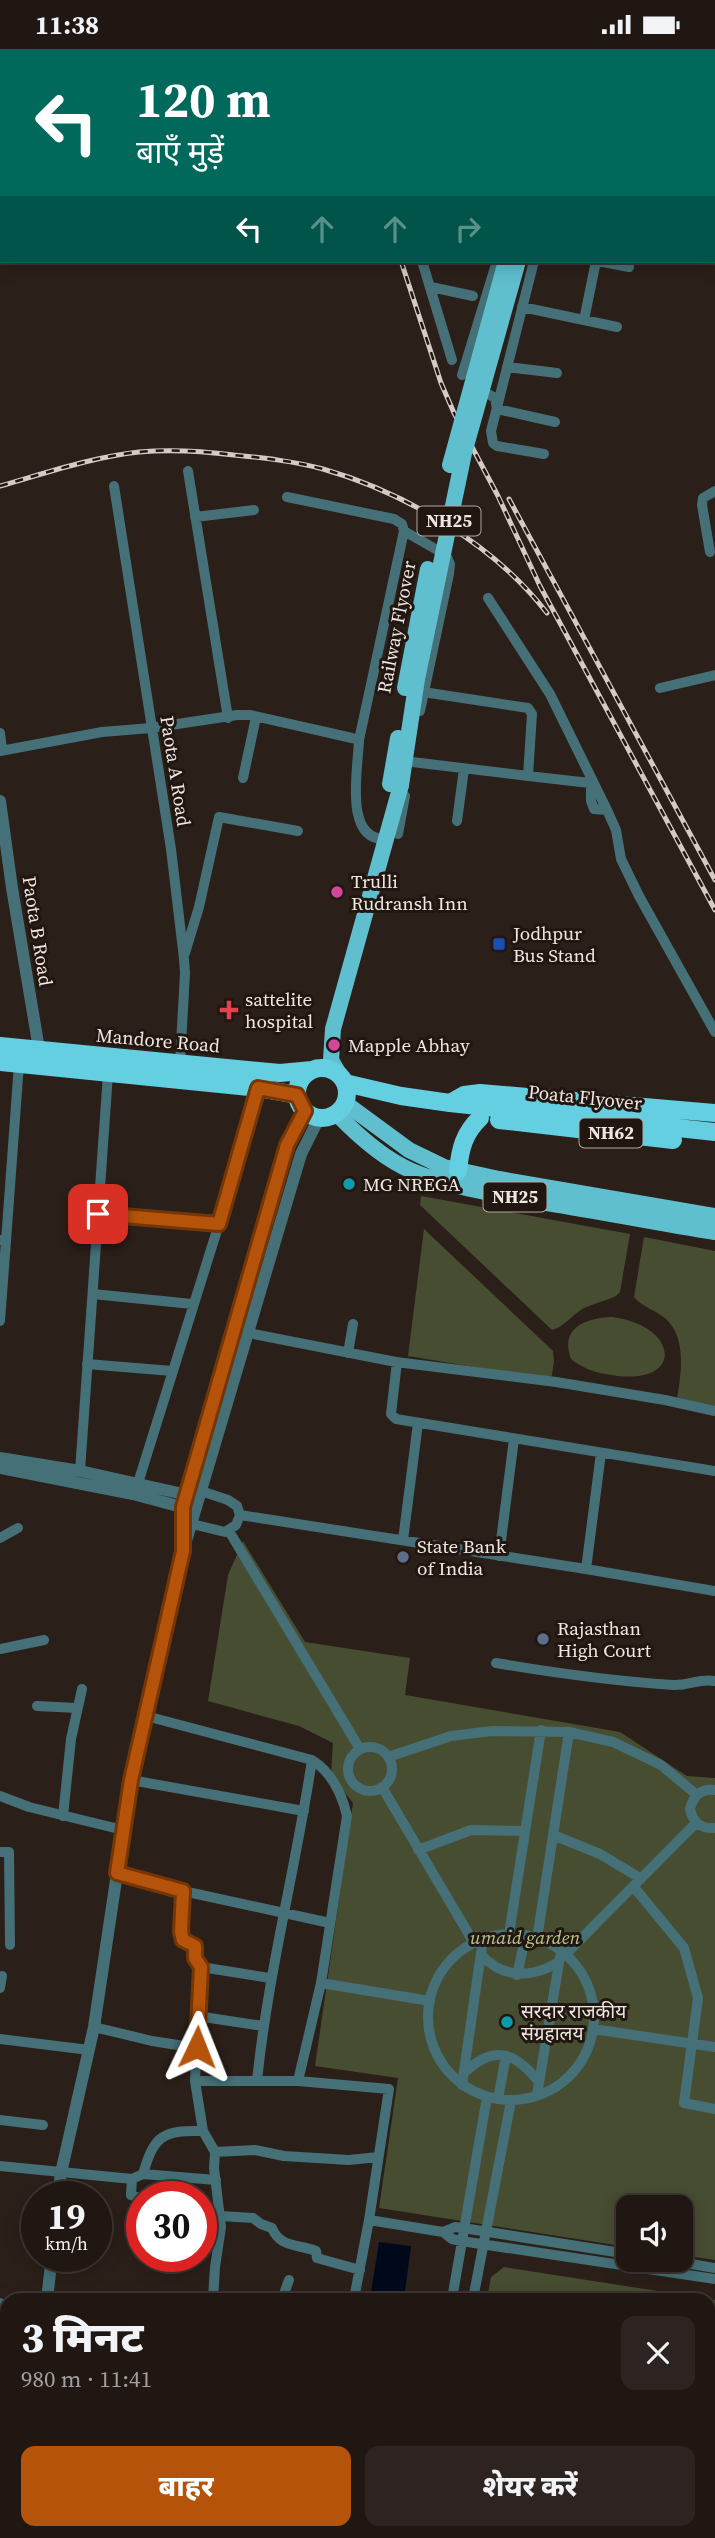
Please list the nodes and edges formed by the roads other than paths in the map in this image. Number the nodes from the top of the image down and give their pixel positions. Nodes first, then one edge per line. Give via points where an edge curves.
1 (423, 263) edge
2 (496, 263) edge
3 (505, 263) edge
4 (517, 263) edge
5 (533, 263) edge
6 (597, 263) edge
7 (608, 263) edge
8 (629, 267) dead end
9 (431, 287) junction
10 (473, 296) dead end
11 (522, 307) junction
12 (584, 320) junction
13 (617, 327) dead end
14 (452, 361) dead end
15 (507, 367) junction
16 (557, 373) dead end
17 (462, 375) dead end
18 (481, 390) junction
19 (497, 409) junction
20 (555, 422) dead end
21 (544, 454) dead end
22 (188, 471) dead end
23 (114, 486) dead end
24 (715, 491) edge
25 (287, 497) dead end
26 (254, 510) dead end
27 (195, 517) junction
28 (404, 531) junction
29 (710, 552) dead end
30 (488, 597) dead end
31 (715, 675) edge
32 (660, 688) dead end
33 (423, 692) junction
34 (540, 702) junction
35 (256, 717) junction
36 (228, 718) junction
37 (151, 728) junction
38 (0, 733) edge
39 (359, 740) junction
40 (1, 750) edge
41 (412, 762) junction
42 (464, 769) junction
43 (528, 776) junction
44 (243, 778) dead end
45 (396, 784) junction
46 (0, 801) edge
47 (607, 810) junction
48 (1, 818) edge
49 (457, 821) dead end
50 (298, 831) dead end
51 (387, 838) junction
52 (6, 888) edge
53 (184, 959) junction
54 (715, 1032) edge
55 (0, 1046) edge
56 (39, 1058) junction
57 (0, 1062) edge
58 (180, 1063) junction
59 (19, 1064) junction
60 (315, 1069) junction
61 (108, 1074) junction
62 (258, 1088) junction
63 (329, 1099) junction
64 (450, 1103) junction
65 (715, 1113) edge
66 (508, 1115) junction
67 (480, 1118) junction
68 (715, 1132) edge
69 (715, 1144) edge
70 (458, 1171) junction
71 (627, 1209) junction
72 (98, 1214) junction
73 (715, 1216) edge
74 (219, 1224) junction
75 (715, 1232) edge
76 (3, 1241) edge
77 (2, 1273) edge
78 (93, 1294) junction
79 (192, 1304) junction
80 (0, 1321) edge
81 (353, 1324) dead end
82 (233, 1330) junction
83 (247, 1333) junction
84 (348, 1353) junction
85 (397, 1362) junction
86 (88, 1364) junction
87 (172, 1371) junction
88 (715, 1411) edge
89 (418, 1423) junction
90 (514, 1439) junction
91 (601, 1453) junction
92 (0, 1458) edge
93 (0, 1468) edge
94 (80, 1471) junction
95 (715, 1471) edge
96 (138, 1483) junction
97 (184, 1500) junction
98 (199, 1500) junction
99 (240, 1515) junction
100 (192, 1524) junction
101 (18, 1528) dead end
102 (229, 1531) junction
103 (0, 1538) edge
104 (402, 1540) junction
105 (183, 1551) junction
106 (499, 1556) junction
107 (586, 1569) junction
108 (715, 1591) edge
109 (44, 1640) dead end
110 (0, 1649) edge
111 (496, 1663) dead end
112 (715, 1681) edge
113 (82, 1689) dead end
114 (37, 1706) dead end
115 (77, 1708) junction
116 (145, 1716) junction
117 (541, 1730) junction
118 (569, 1732) junction
119 (360, 1749) junction
120 (388, 1757) junction
121 (312, 1760) junction
122 (131, 1780) junction
123 (382, 1787) junction
124 (715, 1790) edge
125 (696, 1795) junction
126 (0, 1796) edge
127 (304, 1811) junction
128 (63, 1816) junction
129 (696, 1822) junction
130 (715, 1828) edge
131 (123, 1830) junction
132 (525, 1831) junction
133 (553, 1835) junction
134 (418, 1850) junction
135 (0, 1852) edge
136 (117, 1873) junction
137 (637, 1882) junction
138 (183, 1891) junction
139 (284, 1913) junction
140 (5, 1916) edge
141 (330, 1923) junction
142 (509, 1934) junction
143 (532, 1937) junction
144 (479, 1941) junction
145 (10, 1945) dead end
146 (481, 1955) junction
147 (562, 1956) junction
148 (201, 1967) junction
149 (517, 1975) junction
150 (2, 1976) edge
151 (270, 1978) junction
152 (321, 1983) junction
153 (0, 1988) edge
154 (430, 2001) junction
155 (197, 2016) junction
156 (263, 2026) junction
157 (94, 2027) junction
158 (593, 2029) junction
159 (0, 2039) edge
160 (694, 2043) junction
161 (197, 2047) junction
162 (715, 2047) edge
163 (89, 2050) junction
164 (506, 2056) junction
165 (464, 2073) junction
166 (195, 2081) junction
167 (257, 2081) junction
168 (298, 2081) junction
169 (539, 2082) junction
170 (462, 2085) junction
171 (537, 2095) junction
172 (492, 2098) junction
173 (511, 2101) junction
174 (715, 2109) edge
175 (0, 2120) edge
176 (43, 2125) dead end
177 (203, 2131) junction
178 (215, 2152) junction
179 (378, 2157) junction
180 (0, 2166) edge
181 (61, 2173) junction
182 (138, 2176) junction
183 (216, 2180) junction
184 (60, 2181) edge
185 (136, 2181) edge
186 (221, 2216) junction
187 (369, 2220) junction
188 (463, 2228) junction
189 (443, 2232) junction
190 (486, 2232) junction
191 (461, 2241) junction
192 (483, 2243) junction
193 (616, 2252) edge
194 (693, 2264) edge
195 (715, 2268) edge
196 (359, 2270) junction
197 (50, 2272) edge
198 (715, 2279) edge
199 (289, 2280) dead end
200 (48, 2293) edge
201 (214, 2293) edge
202 (284, 2293) edge
203 (355, 2293) edge
204 (453, 2293) edge
205 (474, 2293) edge

1 - 9 street
2 - 17 street
3 - 45 main road, Railway Flyover / NH25, bridge via 455,443 413,638
4 - 18 main road, Railway Flyover / NH25, bridge
5 - 11 street
6 - 12 street
7 - 8 street
9 - 10 street
9 - 14 street
11 - 12 street
11 - 15 street
12 - 13 street
15 - 16 street
15 - 19 street
18 - 19 street via 495,398
18 - 45 main road, Railway Flyover / NH25, bridge via 439,567
19 - 20 street
19 - 21 street via 493,443
22 - 27 street
23 - 37 street, Paota A Road
24 - 29 street via 703,498 702,505
25 - 28 street via 388,517
26 - 27 street
27 - 36 street
28 - 33 street via 446,555 450,564
28 - 39 street
30 - 34 street
31 - 32 street
33 - 34 street
33 - 41 street
34 - 43 street
34 - 47 street
35 - 36 street
35 - 39 street
35 - 44 street
36 - 37 street
37 - 40 street
37 - 53 street, Paota A Road
38 - 40 street
39 - 51 street via 356,789 360,824 364,831
41 - 42 street
41 - 51 street
42 - 43 street
42 - 49 street
43 - 47 street via 590,783 594,809
45 - 51 main road, Railway Flyover / NH25
46 - 48 street, Paota B Road
47 - 54 street via 621,859 639,896
48 - 52 street, Paota B Road
50 - 53 street via 219,817
51 - 60 main road, NH25
51 - 63 main road, NH25 via 332,1029
52 - 56 street, Paota B Road
53 - 58 street, Paota A Road
55 - 56 highway, Mandore Road / NH62
56 - 58 highway, Mandore Road / NH62
56 - 59 highway, Mandore Road / NH62
56 - 61 highway, Mandore Road / NH62
57 - 59 highway, Mandore Road / NH62
58 - 60 highway, Mandore Road / NH62 via 280,1073
59 - 76 street
60 - 63 highway, NH62 via 325,1068
60 - 63 highway via 300,1080
61 - 62 highway, Mandore Road / NH62
61 - 72 street
62 - 63 highway, Mandore Road / NH62
62 - 74 street
63 - 64 highway, NH62 via 401,1096
63 - 67 highway, NH62
63 - 70 main road, NH25 via 409,1150
63 - 71 main road, NH25 via 350,1128 396,1162 440,1182
63 - 82 street via 287,1145
63 - 83 street via 302,1154
64 - 65 highway via 480,1093
64 - 66 highway, Poata Flyover / NH62
66 - 67 highway, Poata Flyover / NH62
66 - 68 highway, Poata Flyover / NH62
66 - 69 highway, Poata Flyover / NH62
67 - 70 highway via 462,1144
70 - 71 main road, NH25
71 - 73 main road, NH25
71 - 75 main road, NH25
72 - 74 street
72 - 78 street
74 - 79 street
76 - 77 street
77 - 80 street
78 - 79 street
78 - 86 street
79 - 87 street
81 - 84 street
82 - 83 street
82 - 97 street
83 - 84 street
83 - 98 street
84 - 85 street
85 - 88 street via 556,1382
85 - 89 street via 391,1414
86 - 87 street
86 - 94 street
87 - 96 street
89 - 90 street
89 - 104 street
90 - 91 street
90 - 106 street
91 - 95 street
91 - 107 street
92 - 94 street
93 - 97 street
94 - 96 street
96 - 97 street
97 - 98 street
97 - 105 street
98 - 99 street via 228,1500
98 - 100 street
99 - 102 street
99 - 104 street
100 - 102 street
100 - 105 street
101 - 103 street
102 - 119 street
104 - 106 street
105 - 116 street
106 - 107 street
107 - 108 street
109 - 110 street
111 - 112 street via 576,1677 678,1685
113 - 115 street
114 - 115 street
115 - 128 street
116 - 121 street
116 - 122 street
117 - 118 street
117 - 120 street via 451,1736
117 - 132 street
118 - 125 street via 613,1742 661,1765
118 - 133 street
119 - 120 street via 379,1749
119 - 123 street via 348,1766 351,1780 368,1791
120 - 123 street via 392,1770
121 - 127 street
121 - 141 street via 323,1767 339,1792 347,1816
122 - 127 street
122 - 131 street
123 - 134 street
124 - 125 street
125 - 129 street via 691,1809
126 - 128 street
127 - 139 street
128 - 131 street
129 - 130 street
129 - 137 street
131 - 136 street
132 - 134 street via 471,1830
132 - 142 street
133 - 137 street via 600,1854
133 - 143 street
134 - 144 street
135 - 140 street via 9,1852
136 - 138 street
136 - 157 street
137 - 147 street
137 - 160 street via 684,1948 698,1998
138 - 139 street
138 - 148 street via 181,1932 183,1940 195,1946
139 - 141 street
139 - 151 street
140 - 145 street
141 - 152 street
142 - 143 street
142 - 144 street
143 - 147 street
143 - 149 street
144 - 146 street
144 - 154 street via 457,1954 437,1978
146 - 149 street via 490,1965
146 - 165 street
147 - 149 street via 542,1970
147 - 158 street via 579,1969 588,1986
147 - 169 street
148 - 151 street
148 - 155 street
150 - 153 street
151 - 156 street
152 - 154 street
152 - 168 street
154 - 170 street via 429,2033 434,2049
155 - 156 street
155 - 161 street
156 - 167 street
157 - 161 street
157 - 163 street
158 - 160 street
158 - 171 street via 586,2054 573,2073
159 - 163 street
160 - 162 street
160 - 174 street via 684,2102
161 - 166 street
163 - 181 street
164 - 165 street via 482,2058
164 - 169 street via 522,2062
164 - 172 street
165 - 170 street
166 - 167 street
166 - 177 street
167 - 168 street
168 - 179 street via 389,2089
169 - 171 street
170 - 172 street
171 - 173 street
172 - 173 street
172 - 188 street
173 - 190 street
175 - 176 street
177 - 178 street
177 - 182 street via 165,2135 150,2148
178 - 179 street via 255,2150 349,2160
178 - 183 street
179 - 187 street
180 - 181 street
181 - 182 street
181 - 184 street
182 - 183 street
182 - 185 street
183 - 186 street
186 - 196 street via 253,2218 272,2228 283,2244 308,2248 316,2251 317,2258
186 - 201 street
187 - 189 street
187 - 196 street
188 - 189 street
188 - 190 street
188 - 191 street
189 - 191 street
190 - 192 street
190 - 193 street
191 - 192 street
191 - 204 street
192 - 198 street
192 - 205 street
194 - 195 street
196 - 203 street
197 - 200 street
199 - 202 street

